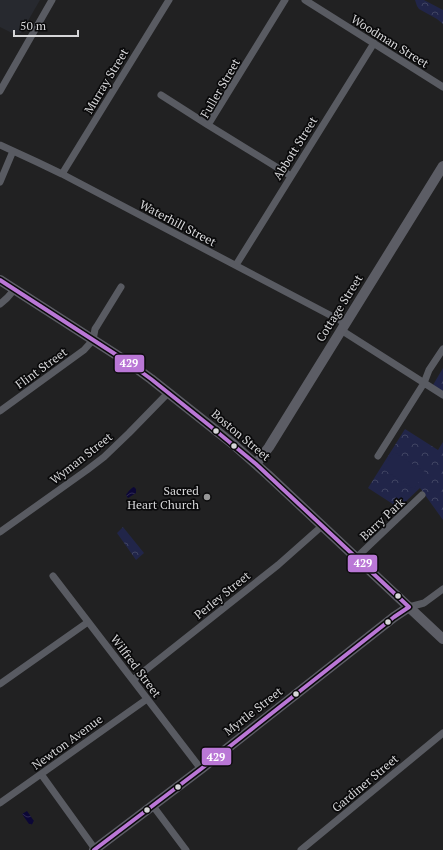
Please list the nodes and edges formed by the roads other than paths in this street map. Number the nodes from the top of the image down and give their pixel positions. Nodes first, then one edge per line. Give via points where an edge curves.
1 (52, 0) edge
2 (168, 0) edge
3 (285, 0) edge
4 (305, 0) edge
5 (374, 44) junction
6 (443, 87) edge
7 (0, 91) edge
8 (161, 95) dead end
9 (208, 125) junction
10 (0, 145) edge
11 (13, 151) junction
12 (443, 166) edge
13 (62, 174) junction
14 (291, 176) junction
15 (0, 182) edge
16 (236, 265) junction
17 (0, 280) edge
18 (121, 287) dead end
19 (14, 290) junction
20 (0, 304) edge
21 (343, 326) junction
22 (93, 340) junction
23 (443, 348) edge
24 (424, 383) junction
25 (168, 392) junction
26 (443, 395) edge
27 (0, 411) edge
28 (378, 456) dead end
29 (256, 464) junction
30 (422, 495) dead end
31 (322, 526) junction
32 (0, 532) edge
33 (356, 558) junction
34 (53, 576) dead end
35 (443, 589) edge
36 (409, 607) junction
37 (88, 622) junction
38 (443, 639) edge
39 (133, 680) junction
40 (0, 684) edge
41 (147, 699) junction
42 (443, 733) edge
43 (201, 769) junction
44 (41, 774) junction
45 (0, 803) edge
46 (153, 806) junction
47 (94, 849) edge
48 (186, 850) edge
49 (301, 850) edge

1 - 7 street
2 - 13 street, Murray Street
3 - 9 street, Fuller Street
4 - 5 street, Woodman Street
5 - 6 street, Woodman Street
5 - 14 street, Abbott Street
8 - 9 street
9 - 14 street, Fuller Street
10 - 11 street, Waterhill Street
11 - 13 street, Waterhill Street
11 - 15 street
12 - 21 main road, Cottage Street
13 - 16 street, Waterhill Street
14 - 16 street, Abbott Street
16 - 21 street, Waterhill Street
17 - 19 main road, Boston Street
18 - 22 street via 97,326
19 - 20 street
19 - 22 main road, Boston Street
21 - 24 street, Waterhill Street
21 - 29 main road, Cottage Street
22 - 25 main road, Boston Street
22 - 27 street, Flint Street via 81,353
23 - 24 street
24 - 26 street, Waterhill Street
24 - 28 street
25 - 29 main road, Boston Street
25 - 32 street, Wyman Street via 104,457
29 - 31 main road, Boston Street
30 - 33 street, Barry Park
31 - 33 main road, Boston Street
31 - 39 street, Perley Street via 278,565
33 - 36 main road, Boston Street
34 - 37 street, Wilfred Street
35 - 36 street via 424,603
36 - 38 main road, Boston Street
36 - 43 main road, Myrtle Street
37 - 39 street, Wilfred Street
37 - 40 street
39 - 41 street, Wilfred Street
41 - 43 street, Wilfred Street
41 - 44 street, Newton Avenue
42 - 49 street, Gardiner Street
43 - 46 main road, Myrtle Street
44 - 45 street, Newton Avenue
44 - 47 street
46 - 47 main road, Myrtle Street
46 - 48 street

